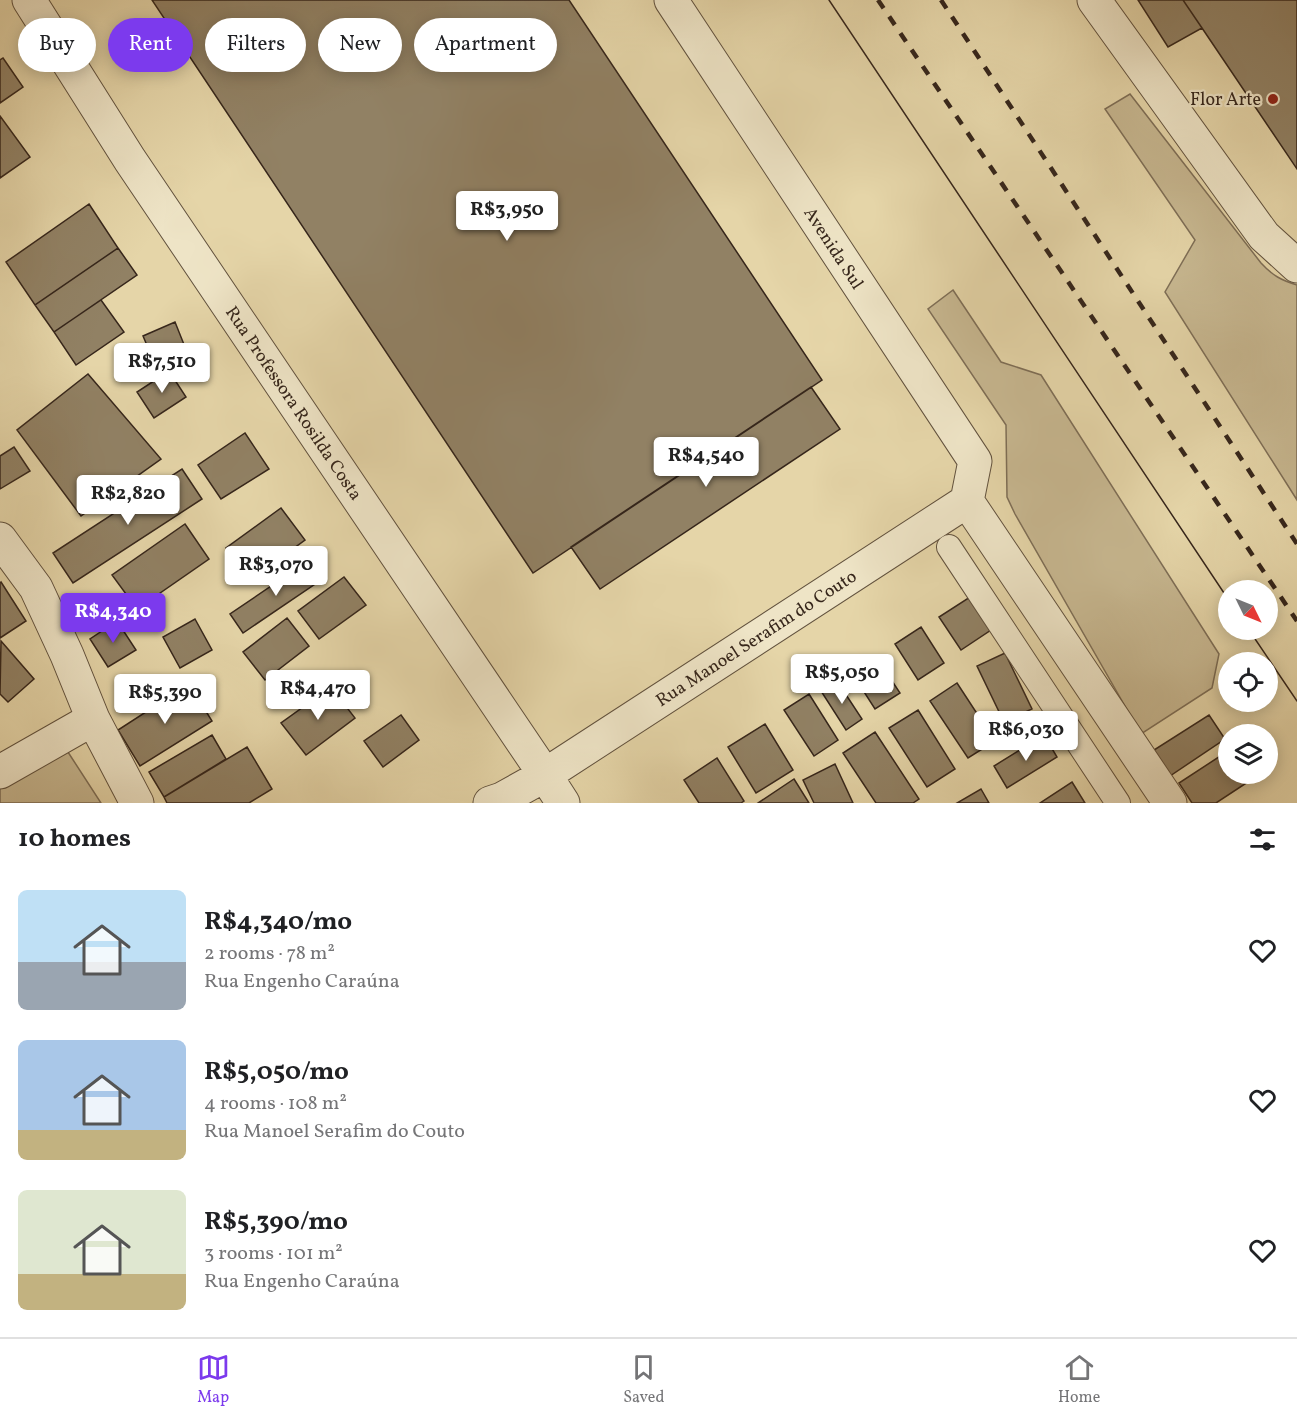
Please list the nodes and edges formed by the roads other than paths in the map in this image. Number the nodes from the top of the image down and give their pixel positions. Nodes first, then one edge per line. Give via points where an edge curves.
1 (29, 0) edge
2 (671, 0) edge
3 (1094, 0) edge
4 (1297, 266) edge
5 (967, 501) junction
6 (0, 538) edge
7 (949, 547) dead end
8 (93, 719) junction
9 (0, 772) edge
10 (545, 775) junction
11 (497, 802) edge
12 (137, 803) edge
13 (563, 803) edge
14 (1118, 803) edge
15 (1170, 803) edge

1 - 10 street, Rua Professora Rosilda Costa via 130,160
2 - 5 street, Avenida Sul via 975,461
3 - 4 street via 1264,236
5 - 10 street, Rua Manoel Serafim do Couto
5 - 15 street
6 - 8 street via 36,588
7 - 14 lane
8 - 9 street
8 - 12 street
10 - 11 street, Rua Manoel Serafim do Couto
10 - 13 street, Rua Professora Rosilda Costa

